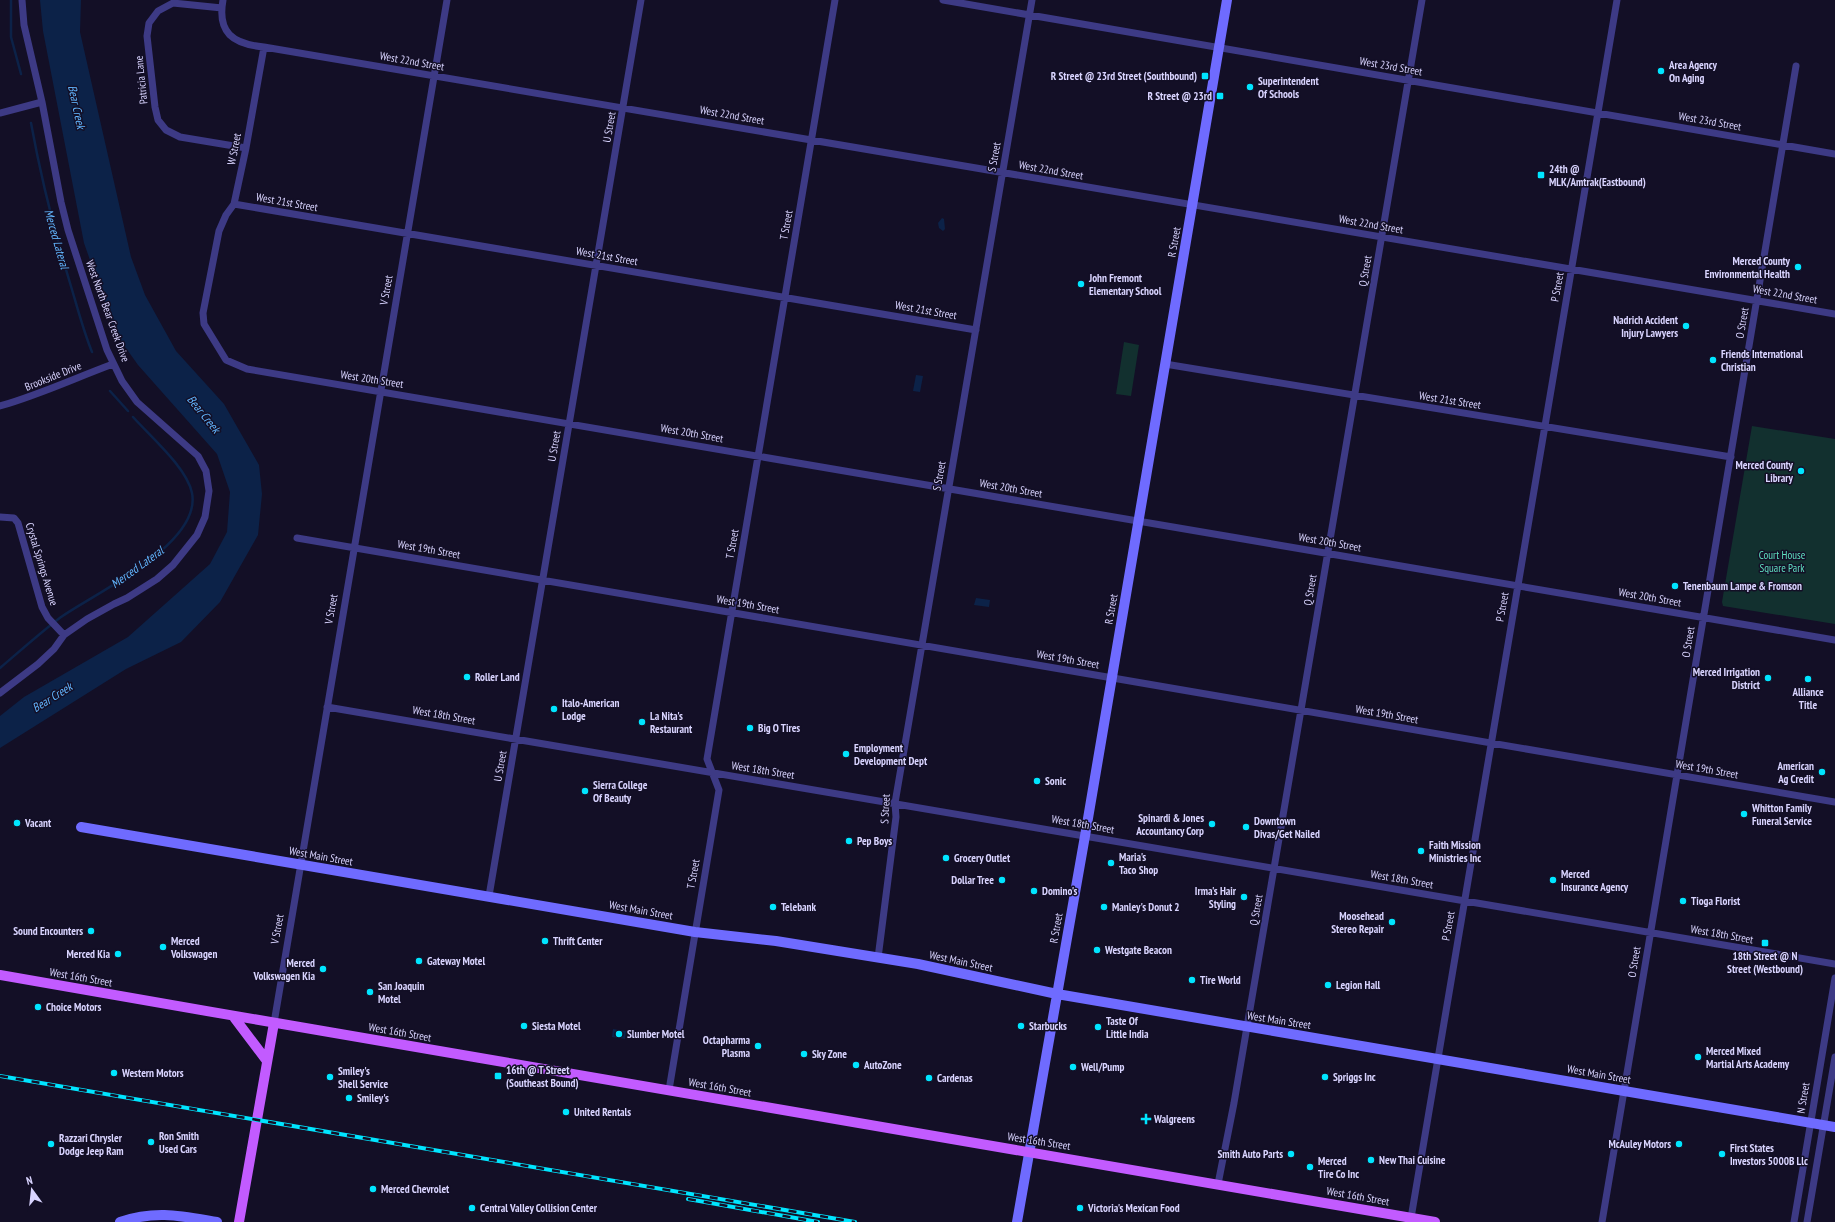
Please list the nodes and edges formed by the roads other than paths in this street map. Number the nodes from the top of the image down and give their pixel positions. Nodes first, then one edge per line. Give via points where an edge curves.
1 (22, 0) edge
2 (223, 0) edge
3 (447, 0) edge
4 (641, 0) edge
5 (835, 0) edge
6 (943, 0) edge
7 (1032, 0) edge
8 (1227, 0) edge
9 (1422, 0) edge
10 (1617, 0) edge
11 (222, 8) junction
12 (1030, 15) junction
13 (264, 47) junction
14 (1219, 48) junction
15 (1796, 66) dead end
16 (434, 76) junction
17 (1408, 80) junction
18 (42, 102) junction
19 (623, 108) junction
20 (0, 113) edge
21 (1598, 113) junction
22 (811, 140) junction
23 (1783, 145) junction
24 (246, 148) junction
25 (1835, 154) edge
26 (1003, 172) junction
27 (234, 204) junction
28 (1192, 205) junction
29 (407, 234) junction
30 (1382, 237) junction
31 (596, 265) junction
32 (1572, 269) junction
33 (785, 297) junction
34 (1757, 301) junction
35 (1835, 314) edge
36 (204, 324) joint
37 (976, 330) junction
38 (114, 364) junction
39 (1165, 364) junction
40 (380, 391) junction
41 (1354, 396) junction
42 (0, 406) edge
43 (569, 423) junction
44 (1543, 427) junction
45 (758, 455) junction
46 (1731, 457) junction
47 (949, 488) junction
48 (0, 517) edge
49 (1138, 520) junction
50 (297, 538) dead end
51 (354, 547) junction
52 (1328, 553) junction
53 (543, 579) junction
54 (1517, 585) junction
55 (732, 613) junction
56 (1704, 618) junction
57 (64, 635) junction
58 (1835, 640) edge
59 (922, 645) junction
60 (1112, 677) junction
61 (0, 692) edge
62 (327, 707) junction
63 (1302, 710) junction
64 (516, 739) junction
65 (1490, 742) junction
66 (714, 773) junction
67 (1677, 775) junction
68 (1835, 802) edge
69 (895, 803) junction
70 (81, 827) dead end
71 (1085, 836) junction
72 (300, 865) junction
73 (1274, 868) junction
74 (489, 896) junction
75 (1463, 901) junction
76 (695, 932) junction
77 (1650, 933) junction
78 (878, 958) junction
79 (1835, 964) edge
80 (0, 975) edge
81 (1835, 978) edge
82 (1057, 994) junction
83 (233, 1016) junction
84 (274, 1023) junction
85 (1247, 1026) junction
86 (1835, 1057) edge
87 (1436, 1058) junction
88 (267, 1062) junction
89 (669, 1090) junction
90 (1624, 1091) junction
91 (1811, 1122) junction
92 (1823, 1124) junction
93 (1835, 1126) edge
94 (1029, 1152) junction
95 (1218, 1184) junction
96 (1411, 1218) junction
97 (120, 1222) edge
98 (217, 1222) edge
99 (239, 1222) edge
100 (1017, 1222) edge
101 (1435, 1222) edge
102 (1602, 1222) edge
103 (1794, 1222) edge
104 (1807, 1222) edge

1 - 18 street, West North Bear Creek Drive via 24,25
2 - 11 street
3 - 16 street, V Street
4 - 19 street, U Street
5 - 22 street, T Street
6 - 12 street, West 23rd Street
7 - 12 street, S Street
8 - 14 street, R Street
9 - 17 street, Q Street
10 - 21 street, P Street
11 - 13 street via 225,30 232,38 252,46
11 - 24 street, Patricia Lane via 173,3 158,11 149,23 147,36 155,107 158,120 166,130 180,137
12 - 14 street, West 23rd Street
12 - 26 street, S Street
13 - 16 street, West 22nd Street
13 - 24 street, W Street
14 - 17 street, West 23rd Street
14 - 28 street, R Street
15 - 23 street, O Street
16 - 19 street, West 22nd Street
16 - 29 street, V Street
17 - 21 street, West 23rd Street
17 - 30 street, Q Street
18 - 20 street
18 - 38 street, West North Bear Creek Drive via 67,228
19 - 22 street, West 22nd Street
19 - 31 street, U Street
21 - 23 street, West 23rd Street
21 - 32 street, P Street
22 - 26 street, West 22nd Street
22 - 33 street, T Street
23 - 25 street, West 23rd Street
23 - 34 street, O Street
24 - 27 street, W Street
26 - 28 street, West 22nd Street
26 - 37 street, S Street
27 - 29 street, West 21st Street
27 - 36 street, W Street via 219,230 203,313
28 - 30 street, West 22nd Street
28 - 39 street, R Street
29 - 31 street, West 21st Street
29 - 40 street, V Street
30 - 32 street, West 22nd Street
30 - 41 street, Q Street
31 - 33 street, West 21st Street
31 - 43 street, U Street
32 - 34 street, West 22nd Street
32 - 44 street, P Street
33 - 37 street, West 21st Street
33 - 45 street, T Street
34 - 35 street, West 22nd Street
34 - 46 street, O Street
36 - 40 street, West 20th Street via 226,360 236,365
37 - 47 street, S Street
38 - 42 street, Brookside Drive via 49,391
38 - 57 street, West North Bear Creek Drive via 137,402 198,456 209,483 209,502 197,535 167,570 128,598 87,619
39 - 41 street, West 21st Street
39 - 49 street, R Street
40 - 43 street, West 20th Street
40 - 51 street, V Street
41 - 44 street, West 21st Street
41 - 52 street, Q Street
43 - 45 street, West 20th Street
43 - 53 street, U Street
44 - 46 street, West 21st Street
44 - 54 street, P Street
45 - 47 street, West 20th Street
45 - 55 street, T Street
46 - 56 street, O Street
47 - 49 street, West 20th Street
47 - 59 street, S Street
48 - 57 street, Crystal Springs Avenue via 14,518 18,523 39,599 48,618
49 - 52 street, West 20th Street
49 - 60 street, R Street
50 - 51 street, West 19th Street
51 - 53 street, West 19th Street
51 - 62 street, V Street
52 - 54 street, West 20th Street
52 - 63 street, Q Street
53 - 55 street, West 19th Street
53 - 64 street, U Street
54 - 56 street, West 20th Street
54 - 65 street, P Street
55 - 59 street, West 19th Street
55 - 66 street, T Street via 707,759
56 - 58 street, West 20th Street
56 - 67 street, O Street
57 - 61 street, West North Bear Creek Drive via 38,664
59 - 60 street, West 19th Street
59 - 69 street, S Street
60 - 63 street, West 19th Street
60 - 71 street, R Street
62 - 64 street, West 18th Street
62 - 72 street, V Street
63 - 65 street, West 19th Street
63 - 73 street, Q Street
64 - 66 street, West 18th Street
64 - 74 street, U Street
65 - 67 street, West 19th Street
65 - 75 street, P Street
66 - 69 street, West 18th Street
66 - 76 street, T Street via 719,790
67 - 68 street, West 19th Street
67 - 77 street, O Street
69 - 71 street, West 18th Street
69 - 78 street, S Street via 896,817
70 - 72 street, West Main Street
71 - 73 street, West 18th Street
71 - 82 street, R Street
72 - 74 street, West Main Street
72 - 84 street, V Street
73 - 75 street, West 18th Street
73 - 85 street, Q Street
74 - 76 street, West Main Street
75 - 77 street, West 18th Street
75 - 87 street, P Street
76 - 78 street, West Main Street via 776,941
76 - 89 street, T Street
77 - 79 street, West 18th Street
77 - 90 street, O Street
78 - 82 street, West Main Street
80 - 83 main road, West 16th Street
81 - 91 street, N Street
82 - 85 street, West Main Street
82 - 94 street, R Street
83 - 84 main road, West 16th Street
83 - 88 main road
84 - 88 main road, V Street
84 - 89 main road, West 16th Street
85 - 87 street, West Main Street
85 - 95 street, Q Street
86 - 92 street
87 - 90 street, West Main Street
87 - 96 street, P Street
88 - 99 main road, V Street
89 - 94 main road, West 16th Street
90 - 91 street, West Main Street
90 - 102 street, O Street
91 - 92 street, West Main Street
91 - 103 street, N Street
92 - 93 street, West Main Street
92 - 104 street
94 - 95 main road, West 16th Street
94 - 100 street, R Street
95 - 96 main road, West 16th Street
96 - 101 main road, West 16th Street
97 - 98 street via 145,1215 164,1214

